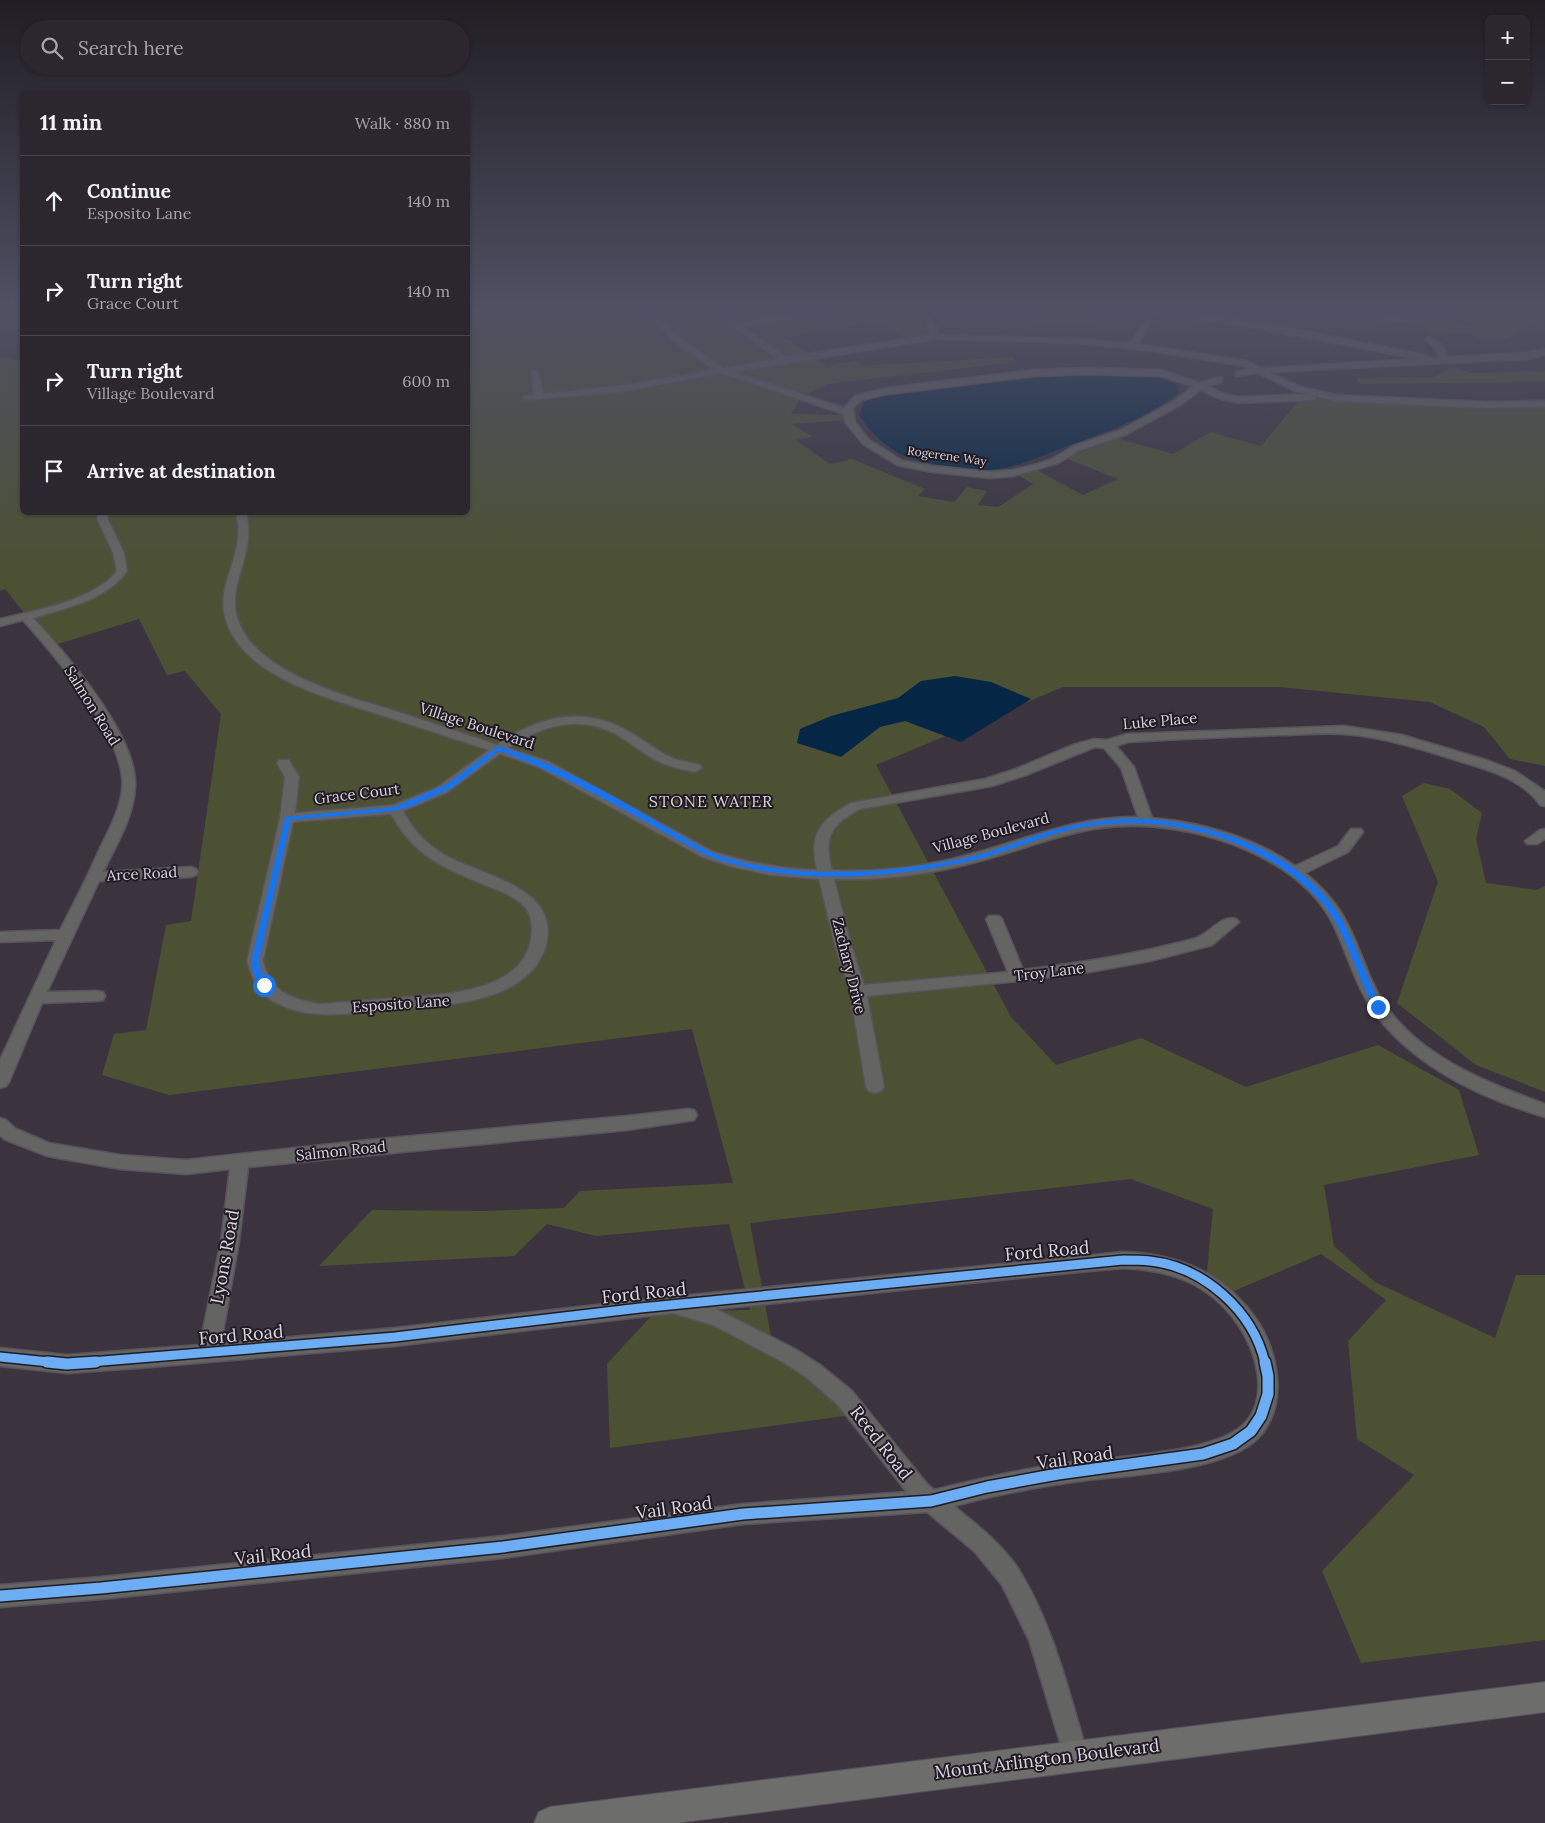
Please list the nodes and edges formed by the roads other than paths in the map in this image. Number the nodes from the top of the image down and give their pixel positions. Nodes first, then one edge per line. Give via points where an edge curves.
1 (538, 393) edge
2 (578, 393) edge
3 (789, 393) edge
4 (875, 393) edge
5 (1190, 393) edge
6 (1215, 393) edge
7 (1315, 393) edge
8 (539, 397) junction
9 (527, 398) dead end
10 (1336, 398) junction
11 (1545, 404) edge
12 (849, 413) junction
13 (103, 515) edge
14 (240, 515) edge
15 (25, 616) junction
16 (0, 623) edge
17 (1108, 744) junction
18 (498, 748) junction
19 (284, 764) dead end
20 (695, 768) dead end
21 (1545, 802) edge
22 (395, 809) junction
23 (288, 818) junction
24 (1146, 821) junction
25 (1356, 832) dead end
26 (1545, 833) edge
27 (1532, 841) dead end
28 (191, 872) dead end
29 (1294, 872) junction
30 (827, 874) junction
31 (94, 877) junction
32 (994, 918) dead end
33 (1231, 922) dead end
34 (66, 935) junction
35 (0, 937) edge
36 (1018, 976) junction
37 (858, 991) junction
38 (97, 996) dead end
39 (36, 998) junction
40 (0, 1082) edge
41 (875, 1087) dead end
42 (1545, 1111) edge
43 (688, 1115) dead end
44 (0, 1125) edge
45 (240, 1162) junction
46 (670, 1305) junction
47 (1258, 1342) joint
48 (209, 1352) junction
49 (0, 1357) edge
50 (931, 1501) junction
51 (0, 1596) edge
52 (1545, 1696) edge
53 (1076, 1756) junction
54 (550, 1823) edge

1 - 8 street
2 - 8 street
3 - 12 street
4 - 12 street via 851,402
5 - 12 street, Rogerene Way via 1124,432 1076,448 1055,461 1013,473 990,475 900,463 866,442 850,422
6 - 10 street via 1238,400
7 - 10 street
8 - 9 street
10 - 11 street
13 - 15 street via 122,563 119,576 85,597
14 - 18 street, Village Boulevard via 244,536 232,579 229,610 242,640 252,653 287,677 311,688
15 - 16 street
15 - 31 street, Salmon Road via 82,686 109,727 127,771 130,786 121,816
17 - 21 street, Luke Place via 1126,738 1344,730 1402,740 1481,763 1526,783
17 - 24 street via 1127,767
17 - 30 street, Luke Place via 1078,748 1021,772 987,782 883,800 847,810 831,821 822,838 821,857
18 - 20 street, Grace Court via 518,734 543,724 591,721 612,727 666,760
18 - 22 street, Grace Court via 449,786
18 - 30 street, Village Boulevard via 567,776 707,854 759,869
19 - 23 street, Esposito Lane via 292,777
22 - 23 street, Grace Court
22 - 23 street, Esposito Lane via 413,838 445,862 518,894 531,904 540,927 540,942 525,967 512,978 460,999 320,1010 302,1007 273,994 257,974 255,961
24 - 29 street, Village Boulevard via 1190,827 1228,838
24 - 30 street, Village Boulevard via 1102,822 1077,827 972,858 927,867
25 - 29 street via 1343,849
26 - 27 street
28 - 31 street, Arce Road
29 - 42 street, Village Boulevard via 1334,913 1373,998 1395,1026 1422,1050 1459,1074
30 - 37 street, Zachary Drive via 843,945
31 - 34 street, Salmon Road
32 - 36 street
33 - 36 street, Troy Lane via 1207,941 1179,949 1089,967
34 - 35 street
34 - 39 street, Salmon Road
36 - 37 street, Troy Lane
37 - 41 street, Zachary Drive
38 - 39 street
39 - 40 street, Salmon Road
43 - 45 street, Salmon Road via 627,1124
44 - 45 street, Salmon Road via 10,1134 47,1149 88,1158 186,1167
45 - 48 street, Lyons Road via 230,1241
46 - 47 street, Ford Road via 1093,1262 1152,1261 1179,1268 1208,1282 1234,1304
46 - 48 street, Ford Road via 395,1336
46 - 50 street, Reed Road via 718,1318 813,1370 845,1398 890,1457
47 - 50 street, Vail Road via 1268,1376 1268,1394 1261,1416 1251,1431 1233,1444 1203,1454 1058,1474
48 - 49 street, Ford Road via 68,1364
50 - 51 street, Vail Road via 743,1514 503,1547
50 - 53 street, Reed Road via 982,1543 1010,1577 1040,1637
52 - 53 main road, Mount Arlington Boulevard
53 - 54 main road, Mount Arlington Boulevard

